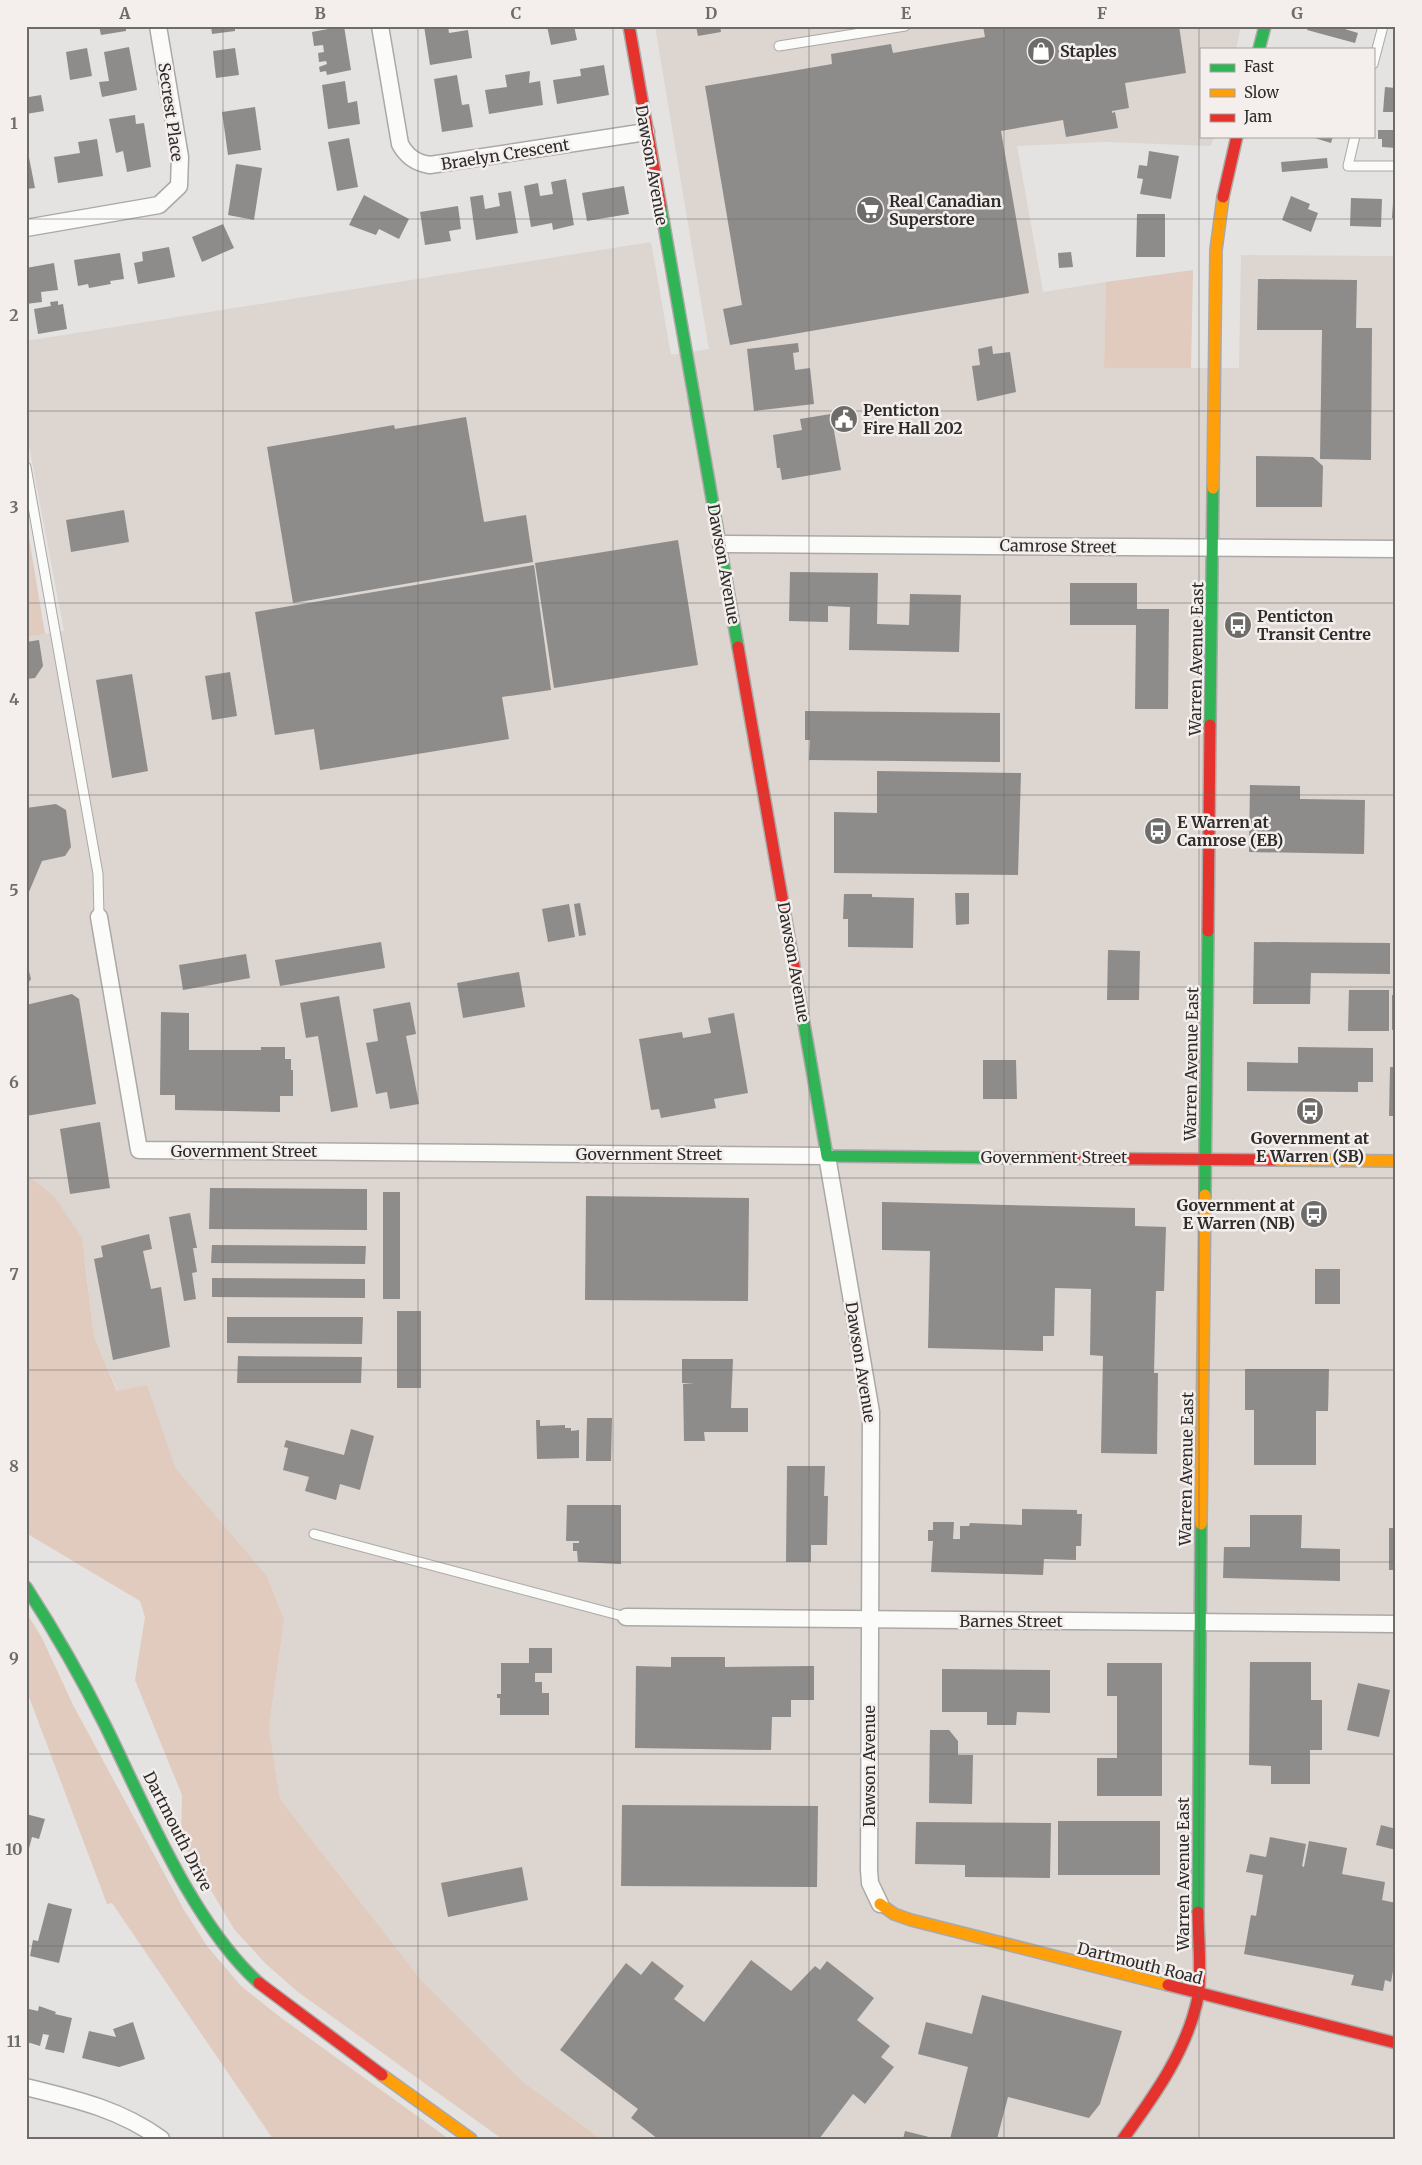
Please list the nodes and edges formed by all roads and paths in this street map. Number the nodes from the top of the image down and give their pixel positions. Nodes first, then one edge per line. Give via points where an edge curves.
1 (158, 26) edge
2 (380, 26) edge
3 (629, 26) edge
4 (904, 26) edge
5 (1265, 26) edge
6 (1383, 26) edge
7 (779, 46) dead end
8 (1259, 48) edge
9 (1374, 60) edge
10 (646, 132) junction
11 (1237, 138) edge
12 (1355, 138) edge
13 (1396, 166) edge
14 (26, 228) edge
15 (26, 467) edge
16 (721, 544) junction
17 (1214, 548) junction
18 (1396, 549) edge
19 (99, 917) joint
20 (827, 1156) junction
21 (1207, 1158) junction
22 (1396, 1161) edge
23 (314, 1534) dead end
24 (26, 1587) edge
25 (626, 1617) joint
26 (870, 1620) junction
27 (1200, 1622) junction
28 (1396, 1624) edge
29 (880, 1904) joint
30 (1198, 1994) junction
31 (1396, 2043) edge
32 (26, 2087) edge
33 (161, 2139) edge
34 (471, 2139) edge
35 (1123, 2139) edge

1 - 14 street, Secrest Place via 180,157 178,186 159,206
2 - 10 street, Braelyn Crescent via 400,144 404,153 422,164 430,166
3 - 10 street, Dawson Avenue
4 - 7 lane
5 - 8 street
6 - 9 lane
10 - 16 street, Dawson Avenue
11 - 17 street, Warren Avenue East via 1220,211 1216,250
12 - 13 lane via 1348,166
15 - 19 lane via 98,874
16 - 17 street, Camrose Street
16 - 20 street, Dawson Avenue
17 - 18 street, Camrose Street
17 - 21 street, Warren Avenue East
19 - 20 street, Government Street via 139,1150
20 - 21 street, Government Street
20 - 26 street, Dawson Avenue via 871,1412
21 - 22 street, Government Street
21 - 27 street, Warren Avenue East
23 - 25 lane
24 - 34 street, Dartmouth Drive via 84,1681 186,1888 233,1956 298,2014
25 - 26 street, Barnes Street
26 - 27 street, Barnes Street
26 - 29 street, Dawson Avenue via 869,1870 870,1883
27 - 28 street, Barnes Street
27 - 30 street, Warren Avenue East
29 - 30 street, Dartmouth Road via 911,1920
30 - 31 street, Dartmouth Road
30 - 35 street via 1184,2046
32 - 33 street via 109,2110 145,2127

